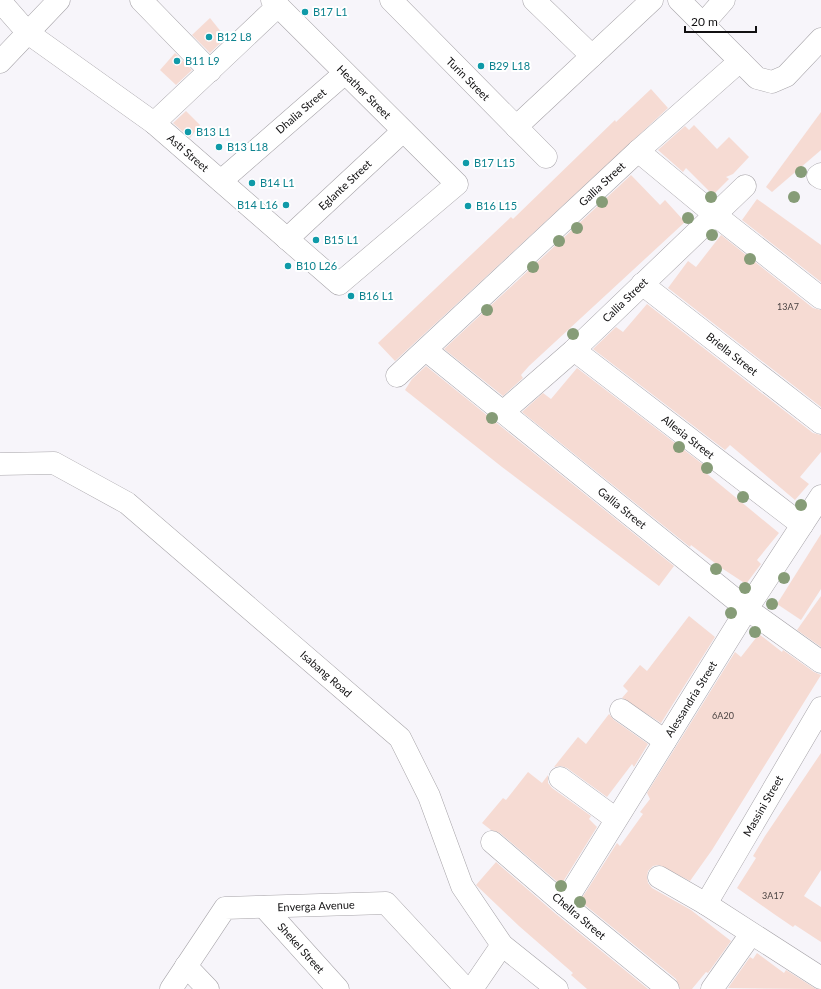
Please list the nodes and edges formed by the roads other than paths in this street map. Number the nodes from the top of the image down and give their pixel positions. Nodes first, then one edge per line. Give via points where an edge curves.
1 (0, 0) edge
2 (58, 0) edge
3 (140, 0) edge
4 (391, 0) edge
5 (534, 0) edge
6 (652, 0) edge
7 (679, 0) edge
8 (724, 0) edge
9 (275, 3) edge
10 (703, 24) junction
11 (28, 33) junction
12 (821, 39) edge
13 (592, 56) junction
14 (740, 61) junction
15 (0, 62) edge
16 (210, 71) junction
17 (345, 73) junction
18 (154, 123) junction
19 (516, 127) junction
20 (403, 131) junction
21 (638, 150) junction
22 (546, 157) dead end
23 (821, 174) edge
24 (821, 178) edge
25 (221, 182) junction
26 (745, 186) dead end
27 (714, 214) junction
28 (287, 238) junction
29 (339, 284) joint
30 (642, 284) junction
31 (821, 298) edge
32 (426, 350) junction
33 (574, 350) junction
34 (397, 376) dead end
35 (503, 412) junction
36 (821, 423) edge
37 (0, 464) edge
38 (821, 496) edge
39 (802, 525) junction
40 (747, 609) junction
41 (821, 662) edge
42 (821, 708) edge
43 (621, 710) dead end
44 (665, 741) junction
45 (560, 778) dead end
46 (616, 819) junction
47 (492, 842) dead end
48 (659, 877) dead end
49 (564, 904) junction
50 (706, 904) junction
51 (264, 907) junction
52 (751, 934) junction
53 (502, 945) junction
54 (186, 966) junction
55 (821, 978) edge
56 (171, 989) edge
57 (208, 989) edge
58 (338, 989) edge
59 (466, 989) edge
60 (472, 989) edge
61 (557, 989) edge
62 (668, 989) edge
63 (712, 989) edge

1 - 11 street, Asti Street
2 - 11 street
3 - 16 street
4 - 19 street, Turin Street
5 - 13 street
6 - 13 street
7 - 10 street
8 - 10 street
9 - 16 street
9 - 17 street, Heather Street
10 - 14 street
11 - 15 street
11 - 18 street, Asti Street
12 - 14 street via 786,76 772,82 757,78
13 - 19 street
14 - 21 street, Gallia Street
16 - 18 street
17 - 20 street, Heather Street
17 - 25 street, Dhalia Street
18 - 25 street, Asti Street
19 - 22 street, Turin Street
20 - 28 street, Eglante Street
20 - 29 street, Heather Street via 457,184
21 - 27 street
21 - 32 street, Gallia Street
23 - 24 street via 818,176
25 - 28 street, Asti Street
26 - 27 street, Callia Street
27 - 30 street, Callia Street
27 - 31 street
28 - 29 street, Asti Street
30 - 33 street, Callia Street
30 - 36 street, Briella Street
32 - 34 street, Gallia Street
32 - 35 street, Gallia Street
33 - 35 street, Callia Street
33 - 39 street, Allesia Street
35 - 40 street, Gallia Street
37 - 53 street, Isabang Road via 54,463 127,503 400,738 429,796 462,886
38 - 39 street, Alessandria Street
39 - 40 street, Alessandria Street
40 - 41 street, Gallia Street
40 - 44 street, Alessandria Street
42 - 50 street, Massini Street
43 - 44 street
44 - 46 street, Alessandria Street
45 - 46 street
46 - 49 street, Alessandria Street
47 - 49 street, Chellra Street
48 - 50 street
49 - 62 street, Chellra Street
50 - 52 street
51 - 54 street, Enverga Avenue via 225,908
51 - 58 street, Shekel Street
51 - 59 street, Enverga Avenue via 386,903
52 - 55 street
52 - 63 street
53 - 60 street
53 - 61 street, Isabang Road
54 - 56 street, Enverga Avenue
54 - 57 street

